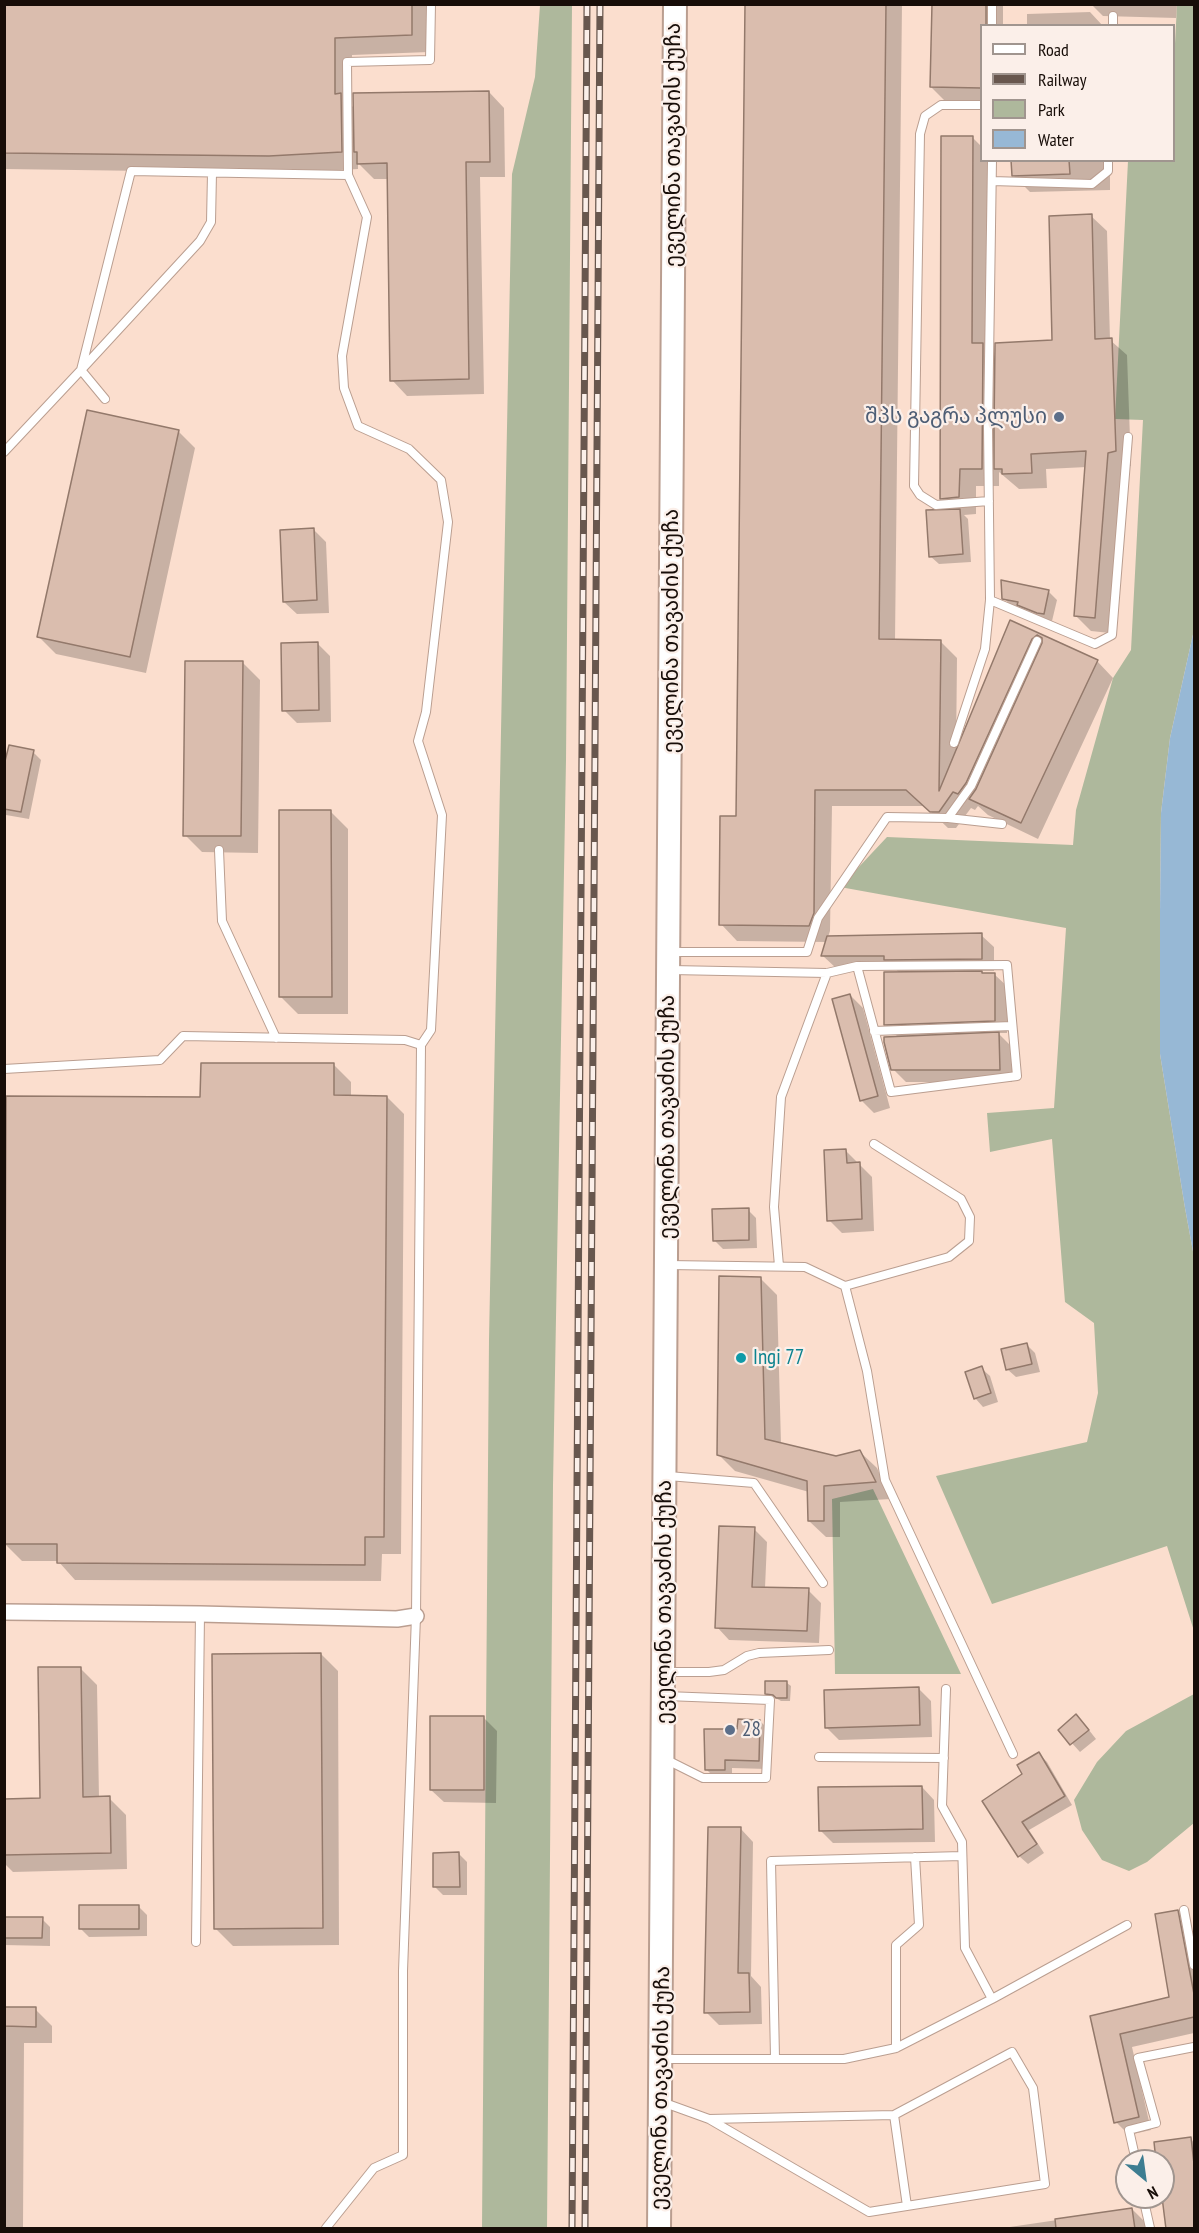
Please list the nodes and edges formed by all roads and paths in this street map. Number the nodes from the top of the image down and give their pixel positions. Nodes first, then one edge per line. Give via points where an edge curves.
1 (431, 4) edge
2 (675, 4) edge
3 (992, 4) edge
4 (1113, 16) dead end
5 (992, 24) edge
6 (1113, 24) edge
7 (980, 105) edge
8 (992, 162) edge
9 (1108, 162) edge
10 (212, 173) junction
11 (348, 175) junction
12 (992, 182) junction
13 (81, 370) junction
14 (105, 399) dead end
15 (1128, 437) dead end
16 (4, 452) edge
17 (989, 501) junction
18 (990, 600) junction
19 (1037, 641) dead end
20 (954, 743) dead end
21 (948, 818) junction
22 (1002, 824) dead end
23 (219, 850) dead end
24 (670, 961) junction
25 (857, 966) junction
26 (827, 974) junction
27 (1012, 1026) junction
28 (874, 1031) junction
29 (276, 1038) junction
30 (421, 1045) junction
31 (4, 1069) edge
32 (874, 1144) dead end
33 (668, 1266) junction
34 (779, 1266) junction
35 (845, 1286) junction
36 (666, 1476) junction
37 (823, 1583) dead end
38 (4, 1612) edge
39 (200, 1614) junction
40 (416, 1616) junction
41 (829, 1650) dead end
42 (664, 1672) junction
43 (946, 1689) dead end
44 (664, 1696) junction
45 (1012, 1754) dead end
46 (819, 1757) dead end
47 (664, 1758) junction
48 (944, 1758) junction
49 (962, 1856) junction
50 (915, 1857) junction
51 (1184, 1910) dead end
52 (1127, 1925) dead end
53 (196, 1942) dead end
54 (1194, 1965) edge
55 (992, 1999) junction
56 (896, 2048) junction
57 (1194, 2048) edge
58 (775, 2058) junction
59 (661, 2059) junction
60 (661, 2102) junction
61 (894, 2115) junction
62 (710, 2119) junction
63 (1133, 2149) edge
64 (907, 2206) junction
65 (1146, 2209) edge
66 (326, 2229) edge
67 (659, 2229) edge
68 (1150, 2229) edge

1 - 11 lane via 430,60 347,62
2 - 24 main road, ეველინა თავაძის ქუჩა
3 - 5 lane
4 - 6 lane
7 - 17 lane via 941,105 925,116 920,134 914,486 936,505
8 - 12 lane
9 - 12 lane via 1108,171 1092,184
10 - 11 lane
10 - 13 lane via 211,222 200,241
10 - 13 lane via 131,171
11 - 30 lane via 367,217 342,356 344,388 358,426 409,449 441,480 448,522 426,712 418,741 442,815 430,1030
12 - 17 lane
13 - 14 lane
13 - 16 lane
15 - 18 lane via 1112,635 1095,644
17 - 18 lane
18 - 20 lane via 985,649
19 - 21 lane via 971,786
21 - 22 lane
21 - 24 lane via 887,817 818,918 807,952
23 - 29 lane via 222,921
24 - 26 lane
24 - 33 main road, ეველინა თავაძის ქუჩა
25 - 26 lane
25 - 27 lane via 1007,965
25 - 28 lane
26 - 34 lane via 781,1097 774,1208
27 - 28 lane
27 - 28 lane via 1017,1076 891,1092
29 - 30 lane via 405,1040
29 - 31 lane via 183,1036 160,1060
30 - 40 lane
32 - 35 lane via 961,1199 970,1217 969,1241 949,1257
33 - 34 lane
33 - 36 main road, ეველინა თავაძის ქუჩა
34 - 35 lane via 805,1267
35 - 45 lane via 867,1371 885,1480
36 - 37 lane via 754,1483
36 - 42 main road, ეველინა თავაძის ქუჩა
38 - 39 street
39 - 40 street via 397,1619
39 - 53 lane
40 - 66 lane via 403,1971 403,2155 374,2168
41 - 42 lane via 759,1653 724,1670
42 - 44 main road, ეველინა თავაძის ქუჩა
43 - 48 lane
44 - 47 main road, ეველინა თავაძის ქუჩა
44 - 47 lane via 770,1700 766,1778 703,1778
46 - 48 lane
47 - 59 main road, ეველინა თავაძის ქუჩა
48 - 49 lane via 942,1806 962,1842
49 - 50 lane
49 - 55 lane via 966,1948
50 - 56 lane via 919,1925 896,1945
50 - 58 lane via 771,1861
51 - 54 lane
52 - 55 lane
55 - 56 lane
56 - 58 lane via 844,2059
57 - 63 lane via 1138,2058 1156,2123 1129,2130
58 - 59 lane
59 - 60 main road, ეველინა თავაძის ქუჩა
60 - 62 lane
60 - 67 main road, ეველინა თავაძის ქუჩა
61 - 62 lane
61 - 64 lane
61 - 64 lane via 1012,2052 1033,2088 1045,2184
62 - 64 lane via 868,2212
65 - 68 lane

